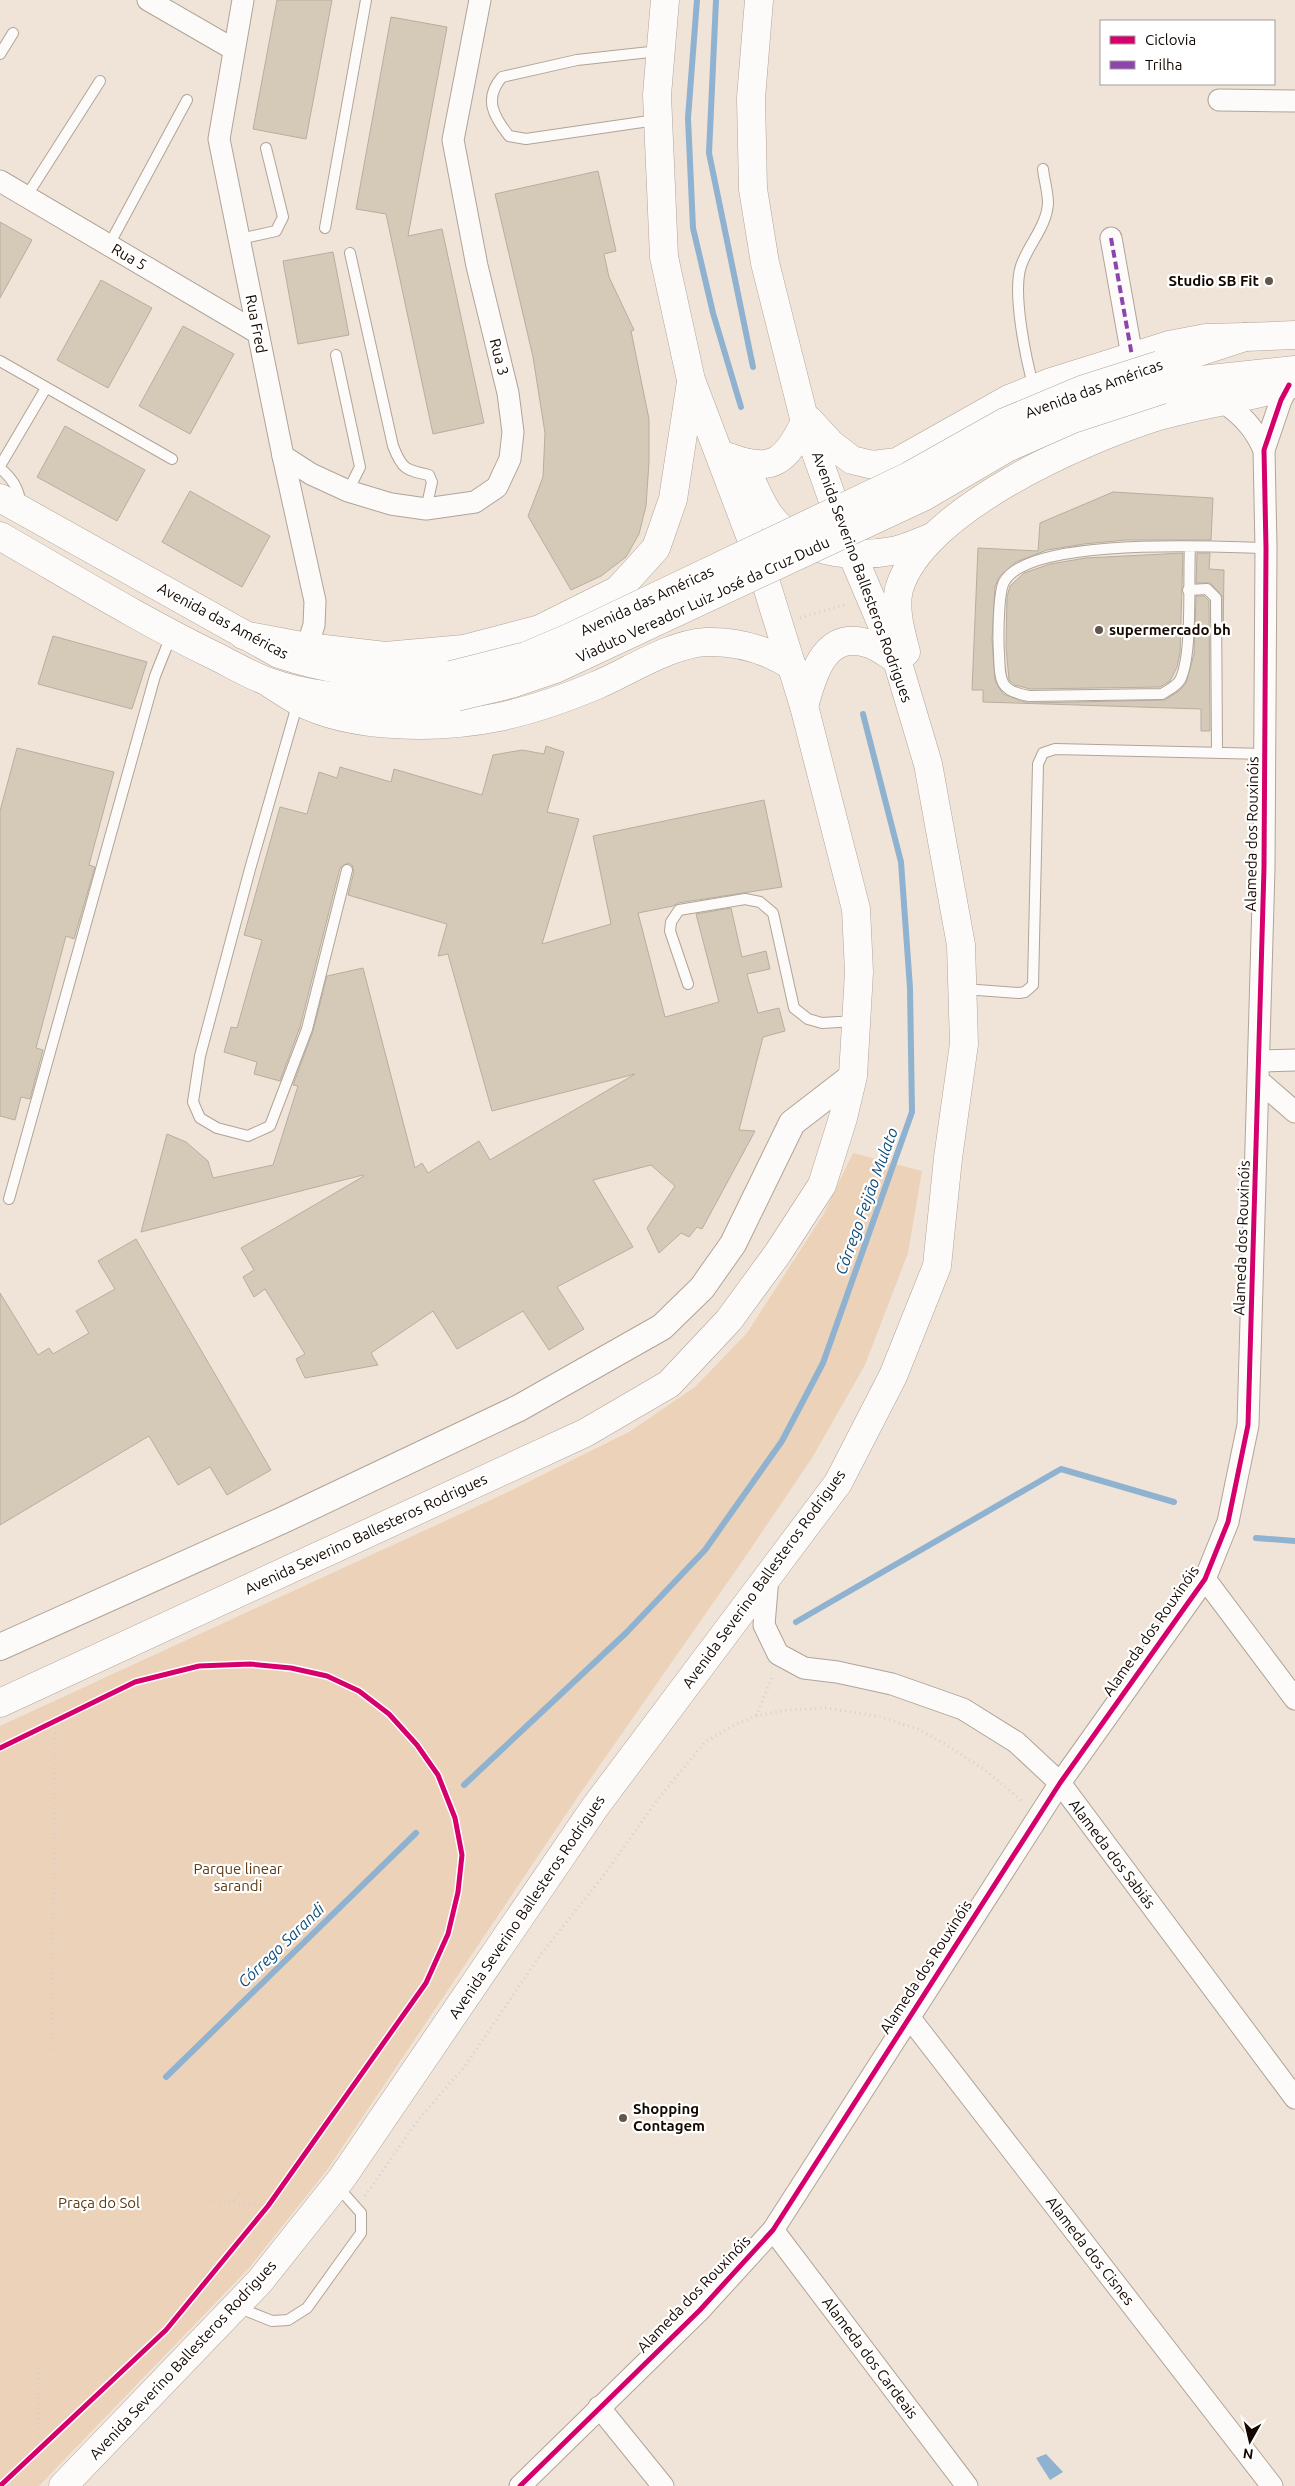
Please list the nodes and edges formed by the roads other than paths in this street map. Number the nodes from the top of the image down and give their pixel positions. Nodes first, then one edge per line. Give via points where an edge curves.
1 (148, 0) edge
2 (243, 0) edge
3 (366, 0) edge
4 (480, 0) edge
5 (665, 0) edge
6 (759, 0) edge
7 (13, 33) dead end
8 (233, 49) junction
9 (660, 51) junction
10 (0, 54) edge
11 (100, 81) dead end
12 (187, 100) dead end
13 (1219, 100) dead end
14 (1295, 101) edge
15 (658, 120) junction
16 (266, 148) dead end
17 (1043, 168) dead end
18 (0, 181) edge
19 (26, 197) junction
20 (325, 228) dead end
21 (1111, 238) dead end
22 (240, 239) junction
23 (109, 245) junction
24 (350, 253) dead end
25 (258, 333) junction
26 (1295, 335) edge
27 (1244, 337) junction
28 (336, 355) dead end
29 (1132, 356) junction
30 (0, 361) edge
31 (1161, 378) junction
32 (691, 380) junction
33 (1293, 380) edge
34 (46, 388) junction
35 (1034, 389) junction
36 (1220, 400) junction
37 (804, 418) junction
38 (1264, 450) junction
39 (283, 456) junction
40 (732, 458) junction
41 (172, 460) dead end
42 (0, 467) edge
43 (348, 492) junction
44 (10, 504) edge
45 (426, 509) junction
46 (0, 536) edge
47 (932, 537) junction
48 (1190, 547) junction
49 (1266, 548) junction
50 (852, 554) junction
51 (1188, 590) junction
52 (171, 635) junction
53 (243, 635) junction
54 (307, 646) junction
55 (897, 660) junction
56 (792, 666) junction
57 (269, 682) junction
58 (454, 686) junction
59 (298, 701) junction
60 (804, 706) junction
61 (1217, 752) junction
62 (1266, 754) junction
63 (928, 764) junction
64 (347, 870) dead end
65 (688, 984) dead end
66 (964, 989) junction
67 (856, 1021) junction
68 (1295, 1060) edge
69 (1259, 1071) junction
70 (853, 1076) junction
71 (1295, 1112) edge
72 (9, 1199) dead end
73 (768, 1577) junction
74 (1205, 1579) junction
75 (0, 1647) edge
76 (1295, 1698) edge
77 (0, 1703) edge
78 (1060, 1783) junction
79 (909, 2017) junction
80 (1295, 2098) edge
81 (336, 2185) junction
82 (773, 2230) junction
83 (236, 2306) junction
84 (599, 2407) junction
85 (63, 2486) edge
86 (520, 2486) edge
87 (663, 2486) edge
88 (967, 2486) edge
89 (1272, 2486) edge

1 - 8 street
2 - 8 street, Rua Fred
3 - 20 lane
4 - 45 street, Rua 3 via 453,140 477,266 508,392 513,432 510,458 497,486 475,502
5 - 9 main road, Avenida Severino Ballesteros Rodrigues
6 - 37 main road, Avenida Severino Ballesteros Rodrigues via 751,98 754,189 765,263
7 - 10 lane
8 - 22 street, Rua Fred via 219,139
9 - 15 main road, Avenida Severino Ballesteros Rodrigues
9 - 15 lane via 577,60 502,78 495,85 492,104 494,118 509,136 526,139
11 - 19 lane
12 - 23 lane
13 - 14 street
15 - 32 main road, Avenida Severino Ballesteros Rodrigues via 664,257
16 - 22 lane via 283,217 276,231
17 - 35 lane via 1048,202 1046,213 1021,266 1018,286
18 - 19 street, Rua 5
19 - 23 street, Rua 5
21 - 29 street
22 - 25 street, Rua Fred
23 - 25 street, Rua 5
24 - 45 lane via 393,446 409,472 429,475 432,482
25 - 39 street, Rua Fred
26 - 27 main road, Avenida das Américas
27 - 29 main road via 1206,338
27 - 31 main road, Avenida das Américas
28 - 43 lane via 360,467
29 - 35 main road
30 - 34 lane
31 - 33 main road, Avenida das Américas
31 - 58 main road, Viaduto Vereador Luiz José da Cruz Dudu, bridge via 1006,448 925,496 555,669 511,684
32 - 40 main road, Avenida Severino Ballesteros Rodrigues
32 - 54 main road via 673,499 656,548 618,590 540,629 464,649 385,656
33 - 36 main road
33 - 38 street, Alameda dos Rouxinóis via 1281,400
34 - 41 lane
34 - 42 lane
35 - 37 main road via 1009,399 897,462 873,465 852,460
36 - 38 street, Alameda dos Rouxinóis via 1240,414 1256,432
36 - 47 main road via 1156,417 1037,466
37 - 40 main road via 794,446 782,458 767,465
37 - 50 main road, Avenida Severino Ballesteros Rodrigues
38 - 49 street, Alameda dos Rouxinóis
39 - 43 street, Rua 3
39 - 54 street, Rua Fred via 315,601 314,624
40 - 50 main road via 770,516 783,530 811,546
40 - 56 main road, Avenida Severino Ballesteros Rodrigues via 757,554
42 - 44 lane via 12,478 20,493
43 - 45 street, Rua 3 via 391,504
44 - 53 main road, Avenida das Américas
46 - 52 main road, Avenida das Américas
47 - 50 main road via 893,551
47 - 63 main road via 907,568 898,591 899,622
48 - 49 lane
48 - 51 lane
48 - 51 lane via 1109,547 1070,552 1036,561 1012,574 1004,583 1001,600 998,644 1002,682 1012,693 1029,696 1162,694 1180,681 1183,672 1188,642
49 - 62 street, Alameda dos Rouxinóis
50 - 55 main road, Avenida Severino Ballesteros Rodrigues
51 - 61 lane via 1207,589 1216,598
52 - 57 main road, Avenida das Américas
52 - 72 lane via 155,676
53 - 54 main road
53 - 58 main road, Avenida das Américas via 279,654 314,666
55 - 60 main road via 872,644 850,640 834,644 824,655
55 - 63 main road, Avenida Severino Ballesteros Rodrigues
56 - 59 main road via 758,649 706,642 679,648 534,708 500,717 454,723 408,725 364,721 325,712
56 - 60 main road, Avenida Severino Ballesteros Rodrigues
57 - 58 main road, Avenida das Américas via 317,693 414,700
57 - 59 main road
59 - 64 lane via 200,1056 193,1102 200,1118 217,1128 248,1136 270,1126 307,1029
60 - 67 main road, Avenida Severino Ballesteros Rodrigues via 856,909 859,972
61 - 62 lane
61 - 66 lane via 1055,749 1043,753 1038,764 1033,985 1019,993
62 - 69 street, Alameda dos Rouxinóis
63 - 66 main road, Avenida Severino Ballesteros Rodrigues via 961,945
65 - 67 lane via 670,931 671,922 679,910 745,899 760,902 773,914 794,1008 808,1019 822,1023
66 - 73 main road, Avenida Severino Ballesteros Rodrigues via 964,1044 937,1266 893,1376 838,1483
67 - 70 main road, Avenida Severino Ballesteros Rodrigues
68 - 69 street
69 - 71 street
69 - 74 street, Alameda dos Rouxinóis via 1248,1425 1230,1514
70 - 75 street via 792,1123 733,1244 702,1288 662,1327 519,1408 283,1520
70 - 77 main road, Avenida Severino Ballesteros Rodrigues via 822,1185 729,1320 669,1384 585,1433
73 - 78 street, Alameda dos Sabiás via 764,1625 778,1654 804,1668 892,1684 963,1709 1016,1742
73 - 81 main road, Avenida Severino Ballesteros Rodrigues via 595,1807
74 - 76 street
74 - 78 street, Alameda dos Rouxinóis
78 - 79 street, Alameda dos Rouxinóis
78 - 80 street, Alameda dos Sabiás
79 - 82 street, Alameda dos Rouxinóis
79 - 89 street, Alameda dos Cisnes
81 - 83 main road, Avenida Severino Ballesteros Rodrigues via 260,2281
81 - 83 lane via 361,2212 361,2233 306,2308 288,2320 272,2321
82 - 84 street, Alameda dos Rouxinóis via 700,2310
82 - 88 street, Alameda dos Cardeais
83 - 85 main road, Avenida Severino Ballesteros Rodrigues
84 - 86 street, Alameda dos Rouxinóis
84 - 87 street

